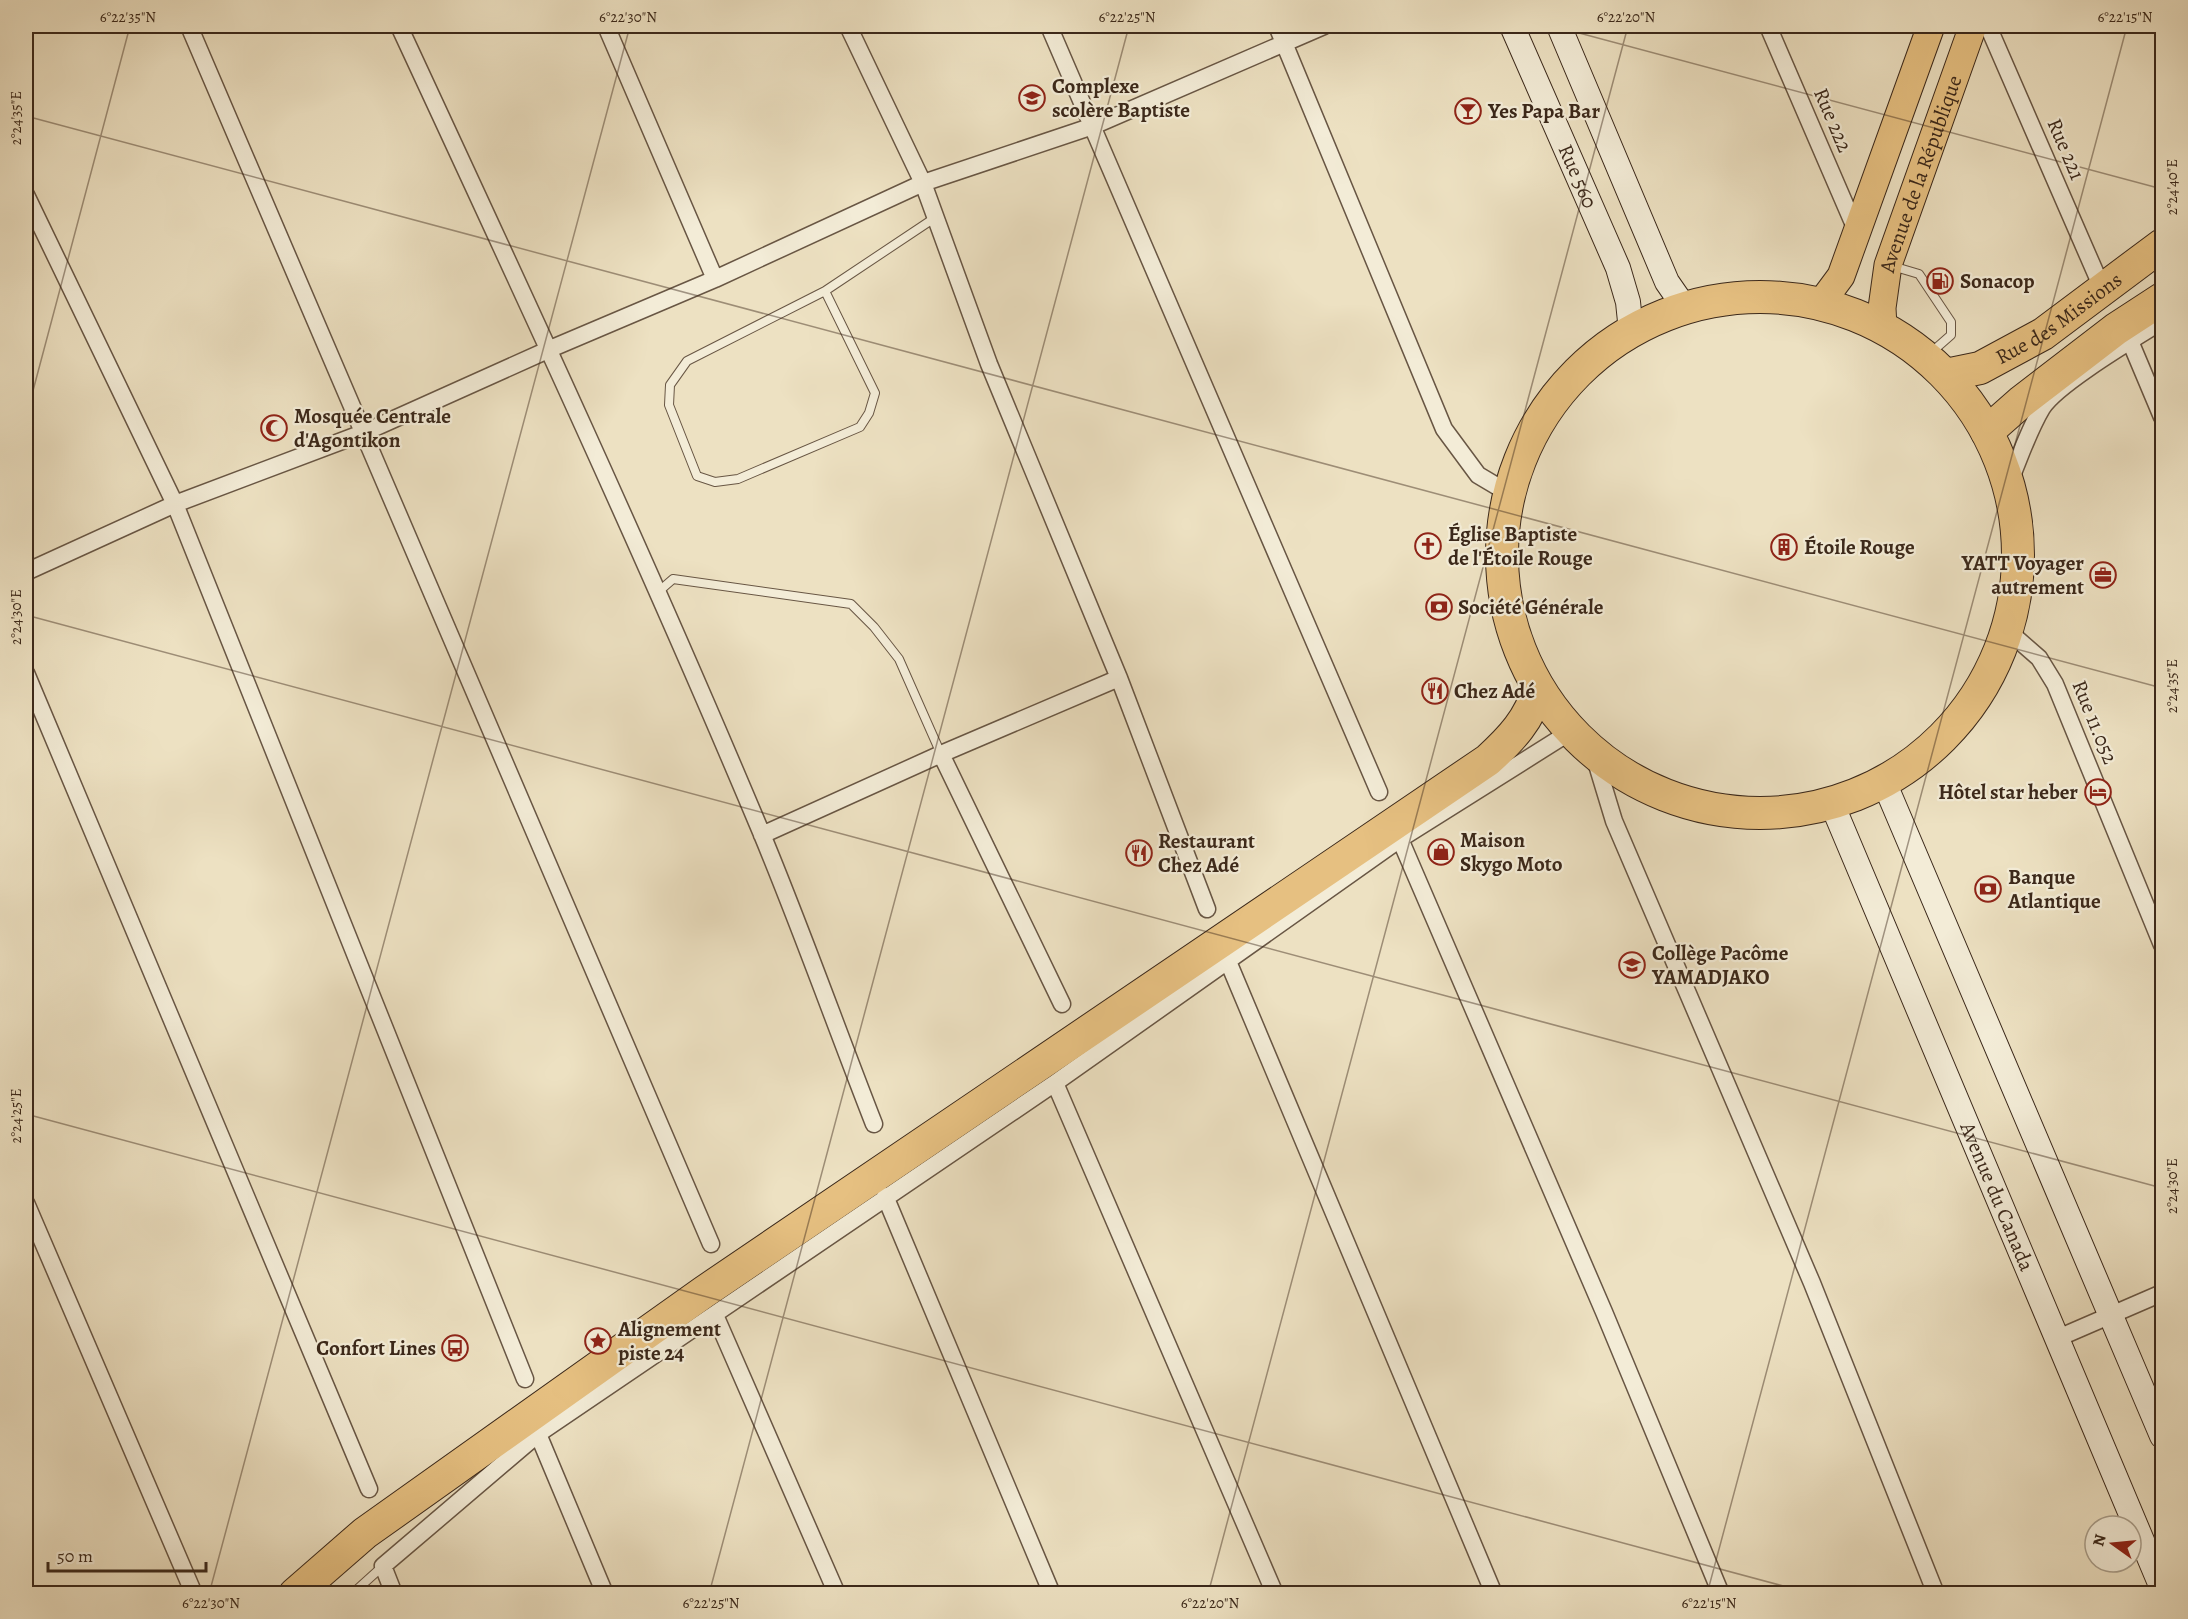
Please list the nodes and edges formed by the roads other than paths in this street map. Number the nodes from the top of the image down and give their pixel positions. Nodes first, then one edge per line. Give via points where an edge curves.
1 (189, 26) edge
2 (399, 26) edge
3 (606, 26) edge
4 (848, 26) edge
5 (1049, 26) edge
6 (1276, 26) edge
7 (1324, 26) edge
8 (1512, 26) edge
9 (1559, 26) edge
10 (1768, 26) edge
11 (1931, 26) edge
12 (1973, 26) edge
13 (1988, 26) edge
14 (1284, 43) junction
15 (1092, 126) junction
16 (923, 183) junction
17 (26, 195) edge
18 (936, 217) junction
19 (1857, 232) junction
20 (2163, 245) edge
21 (1888, 265) junction
22 (715, 279) junction
23 (2103, 290) junction
24 (825, 291) junction
25 (2163, 299) edge
26 (1821, 303) junction
27 (1685, 308) junction
28 (2163, 321) edge
29 (1883, 327) junction
30 (1631, 331) junction
31 (2130, 340) junction
32 (550, 349) junction
33 (1936, 366) junction
34 (2163, 417) edge
35 (1987, 432) junction
36 (363, 433) junction
37 (2008, 485) junction
38 (1510, 494) junction
39 (175, 504) junction
40 (26, 572) edge
41 (658, 592) junction
42 (2007, 630) junction
43 (26, 674) edge
44 (1119, 678) junction
45 (1538, 689) junction
46 (1570, 732) junction
47 (941, 754) junction
48 (1594, 755) junction
49 (1884, 782) junction
50 (1379, 792) dead end
51 (1832, 804) junction
52 (762, 835) junction
53 (1400, 839) junction
54 (1207, 909) dead end
55 (2163, 945) edge
56 (1227, 959) junction
57 (1062, 1004) dead end
58 (1055, 1083) junction
59 (874, 1124) dead end
60 (885, 1196) junction
61 (26, 1203) edge
62 (711, 1244) dead end
63 (2163, 1293) edge
64 (715, 1314) junction
65 (2110, 1315) junction
66 (2058, 1338) junction
67 (525, 1379) dead end
68 (538, 1434) junction
69 (2163, 1436) edge
70 (369, 1488) dead end
71 (382, 1566) junction
72 (2163, 1588) edge
73 (194, 1593) edge
74 (295, 1593) edge
75 (352, 1593) edge
76 (394, 1593) edge
77 (605, 1593) edge
78 (837, 1593) edge
79 (1052, 1593) edge
80 (1275, 1593) edge
81 (1494, 1593) edge
82 (1720, 1593) edge
83 (1936, 1593) edge

1 - 36 street
2 - 32 street
3 - 22 street
4 - 16 street
5 - 15 street
6 - 14 street
7 - 14 street
8 - 30 main road, Rue 560 via 1618,268
9 - 27 main road, Rue 560 via 1666,282
10 - 19 street, Rue 222
11 - 19 main road, Avenue de la République
12 - 21 main road, Avenue de la République
13 - 23 street, Rue 221
14 - 15 street
14 - 38 street via 1444,429 1478,475
15 - 16 street
15 - 50 street
16 - 18 street
16 - 22 street
17 - 39 street
18 - 24 lane
18 - 44 street via 989,364
19 - 26 main road, Avenue de la République via 1841,276
20 - 23 highway, Rue des Missions
21 - 29 main road, Avenue de la République
21 - 33 lane via 1919,274 1950,322 1951,334
22 - 32 street
23 - 33 highway, Rue des Missions via 2043,334 1980,368
24 - 24 lane via 687,361 670,385 669,405 697,476 715,482 738,479 860,427 865,420 875,393
25 - 35 highway, Rue des Missions via 2116,329
26 - 27 highway via 1758,296
26 - 29 highway
27 - 30 highway
28 - 31 street
29 - 33 highway
30 - 38 highway via 1594,358 1554,400 1525,450
31 - 34 street
31 - 37 street via 2043,407
32 - 36 street
32 - 41 street
33 - 35 highway via 1973,408
35 - 37 highway
36 - 39 street
36 - 62 street
37 - 42 highway via 2016,521 2018,558
38 - 45 highway via 1503,542 1505,591 1516,638
39 - 40 street
39 - 67 street
41 - 47 lane via 673,579 851,604 899,659
41 - 52 street
42 - 49 highway via 1987,677 1960,718 1925,754
42 - 55 street, Rue 11.052 via 2040,658 2055,684
43 - 70 street
44 - 47 street
44 - 54 street
45 - 46 highway
45 - 74 highway via 1526,719 1488,760 704,1293 365,1533
46 - 48 highway
46 - 53 street
47 - 52 street
47 - 57 street
48 - 51 highway via 1651,791 1699,807 1766,815
48 - 83 street via 1614,821 1812,1283
49 - 51 highway
49 - 65 main road
51 - 66 main road, Avenue du Canada
52 - 59 street
53 - 56 street
53 - 82 street
56 - 58 street
56 - 81 street
58 - 60 street
58 - 80 street
60 - 64 street
60 - 79 street
61 - 73 street
63 - 65 street
64 - 68 street
64 - 78 street
65 - 66 street
65 - 69 main road
66 - 72 main road, Avenue du Canada
68 - 71 street
68 - 77 street
71 - 75 lane
71 - 76 street

